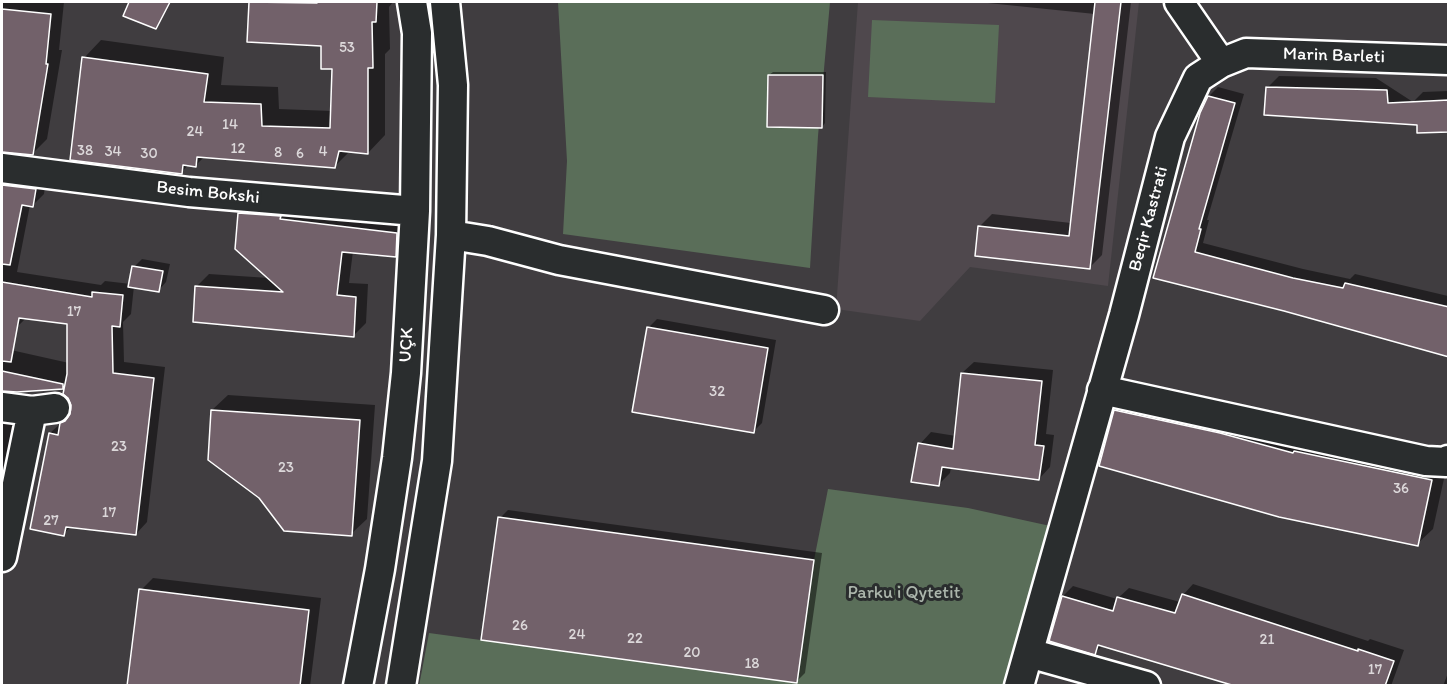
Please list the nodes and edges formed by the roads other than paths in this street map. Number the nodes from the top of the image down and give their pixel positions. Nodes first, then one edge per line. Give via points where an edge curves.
1 (412, 2) edge
2 (445, 2) edge
3 (1179, 2) edge
4 (1449, 60) edge
5 (1221, 63) junction
6 (2, 168) edge
7 (416, 211) junction
8 (451, 235) junction
9 (824, 310) dead end
10 (1102, 390) junction
11 (2, 407) edge
12 (1447, 461) edge
13 (2, 556) edge
14 (1029, 653) junction
15 (358, 686) edge
16 (401, 686) edge
17 (1019, 686) edge
18 (1146, 686) edge

1 - 7 street, UÇK via 417,33
2 - 8 street, UÇK via 453,85
3 - 5 street
4 - 5 street, Marin Barleti via 1246,53
5 - 10 street, Beqir Kastrati via 1198,78 1170,137
6 - 7 street, Besim Bokshi via 189,192
7 - 15 street, UÇK via 397,458
8 - 9 street via 559,260
8 - 16 street, UÇK via 437,461
10 - 12 street via 1426,461
10 - 14 street, Beqir Kastrati
11 - 13 street via 43,410
14 - 17 street, Beqir Kastrati
14 - 18 street

